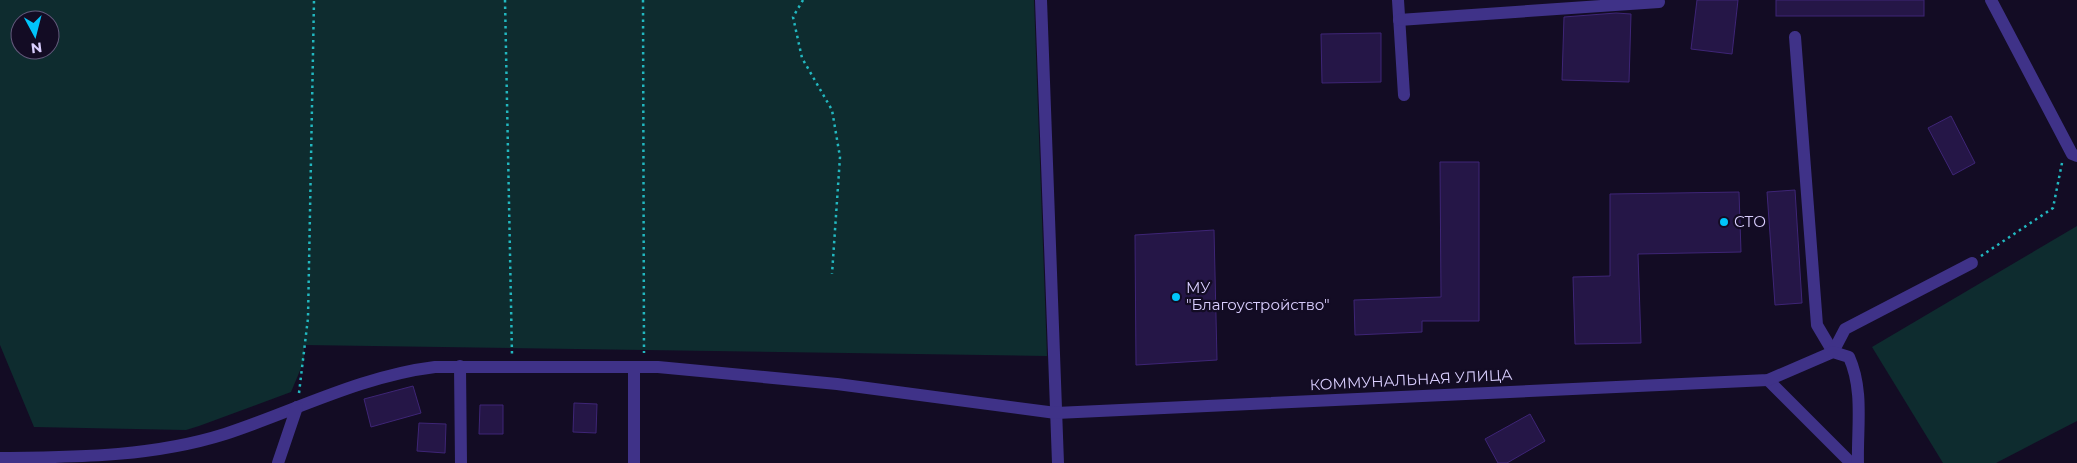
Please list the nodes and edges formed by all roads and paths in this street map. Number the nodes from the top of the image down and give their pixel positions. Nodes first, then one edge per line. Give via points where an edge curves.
1 (314, 0) edge
2 (504, 0) edge
3 (643, 0) edge
4 (802, 0) edge
5 (1041, 0) edge
6 (1398, 0) edge
7 (1991, 0) edge
8 (1659, 2) dead end
9 (1399, 20) junction
10 (1795, 37) dead end
11 (1404, 95) dead end
12 (2067, 143) junction
13 (2077, 156) edge
14 (1972, 263) joint
15 (832, 274) dead end
16 (1833, 352) junction
17 (460, 366) junction
18 (513, 366) junction
19 (639, 367) junction
20 (1768, 380) junction
21 (297, 407) junction
22 (1056, 413) junction
23 (0, 458) edge
24 (278, 463) edge
25 (461, 463) edge
26 (634, 463) edge
27 (1058, 463) edge
28 (1851, 463) edge
29 (1858, 463) edge

1 - 21 path via 308,318
2 - 18 path
3 - 19 path
4 - 15 path via 793,17 802,58 832,110 840,157
5 - 22 street
6 - 9 street
7 - 12 street
8 - 9 street
9 - 11 street
10 - 16 street via 1817,325
12 - 13 street via 2072,154
12 - 14 path via 2053,208
14 - 16 street via 1845,328
16 - 20 street
16 - 29 street via 1848,357 1856,373
17 - 18 street, КОММУНАЛЬНАЯ УЛИЦА
17 - 21 street, КОММУНАЛЬНАЯ УЛИЦА via 411,370 360,383
17 - 25 street
18 - 19 street, КОММУНАЛЬНАЯ УЛИЦА
19 - 22 street, КОММУНАЛЬНАЯ УЛИЦА via 837,384
19 - 26 street
20 - 22 street, КОММУНАЛЬНАЯ УЛИЦА
20 - 28 street
21 - 23 street, КОММУНАЛЬНАЯ УЛИЦА via 226,434 175,447 91,456
21 - 24 street
22 - 27 street

